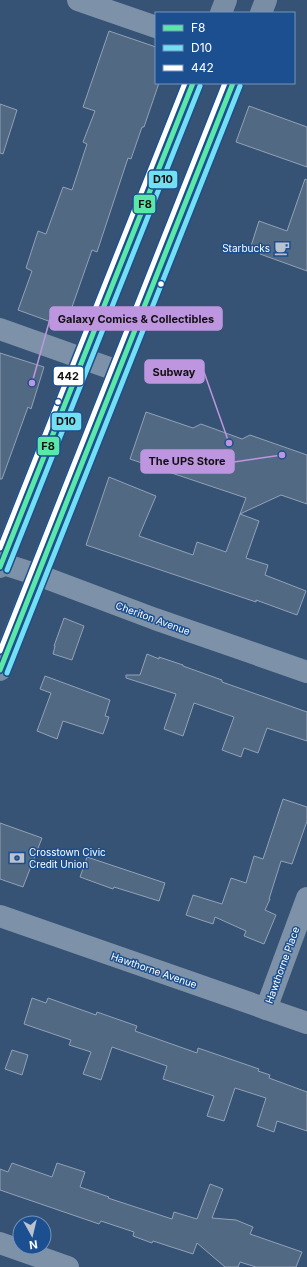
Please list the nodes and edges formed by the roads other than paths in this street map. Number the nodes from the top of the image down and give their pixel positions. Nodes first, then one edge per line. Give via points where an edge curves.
1 (78, 0) edge
2 (226, 0) edge
3 (266, 0) edge
4 (221, 12) edge
5 (261, 12) edge
6 (155, 27) edge
7 (193, 84) edge
8 (233, 84) edge
9 (0, 329) edge
10 (84, 358) junction
11 (118, 370) junction
12 (0, 564) edge
13 (38, 575) junction
14 (0, 670) edge
15 (307, 672) edge
16 (307, 898) edge
17 (0, 916) edge
18 (266, 1009) junction
19 (307, 1023) edge
20 (0, 1243) edge
21 (68, 1267) edge

1 - 6 street
2 - 4 main road
3 - 5 main road
7 - 10 main road
8 - 11 main road
9 - 10 street
10 - 11 street
10 - 12 main road
11 - 13 main road
12 - 13 street, Cheriton Avenue
13 - 14 main road
13 - 15 street, Cheriton Avenue
16 - 18 street, Hawthorne Place
17 - 18 street, Hawthorne Avenue
18 - 19 street, Hawthorne Avenue
20 - 21 street

